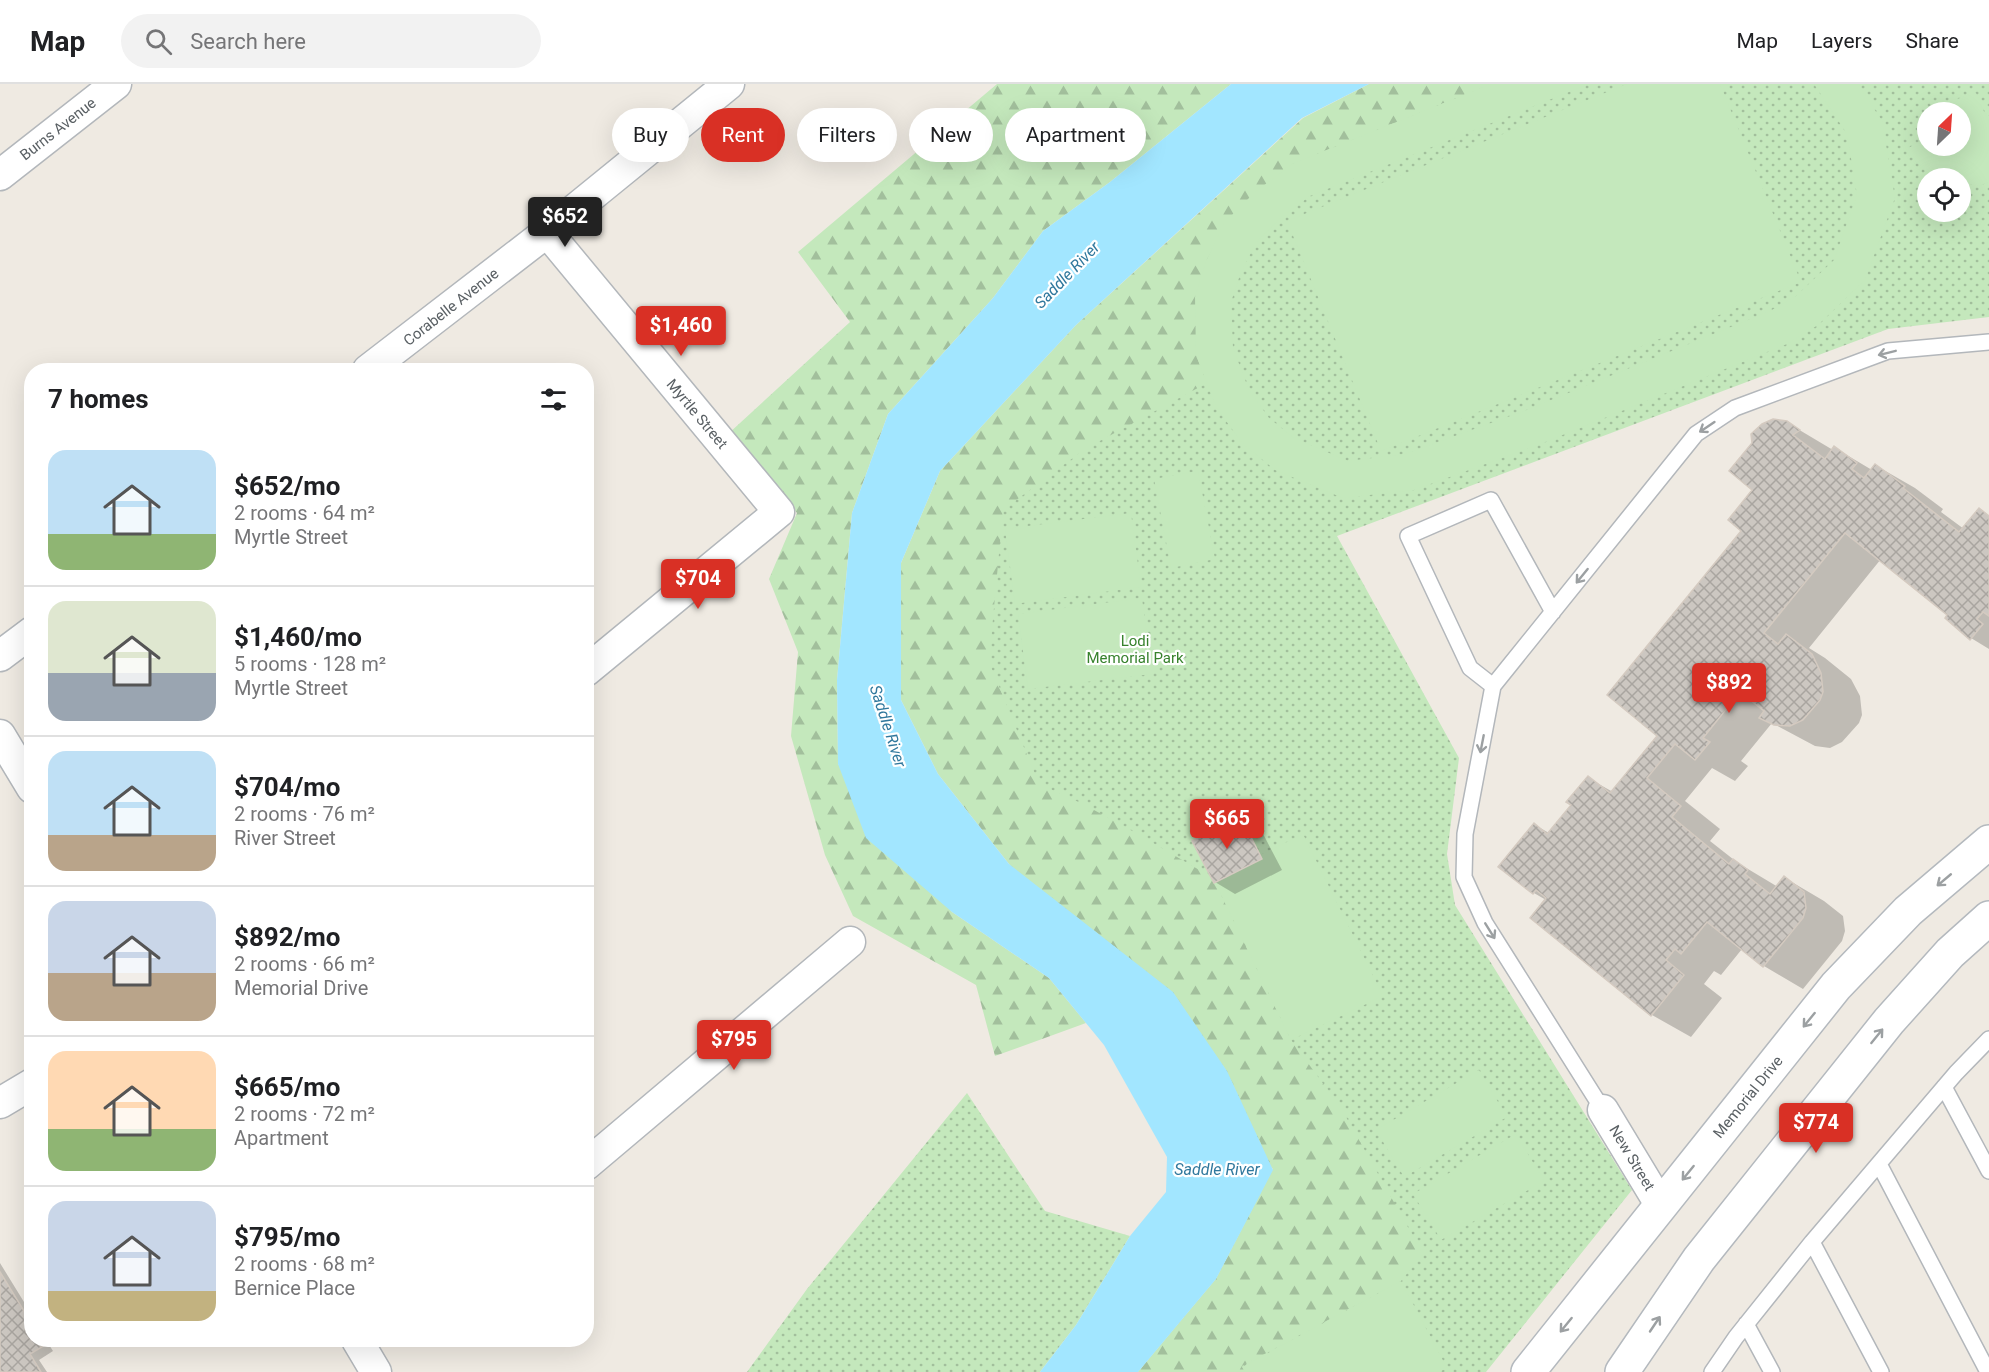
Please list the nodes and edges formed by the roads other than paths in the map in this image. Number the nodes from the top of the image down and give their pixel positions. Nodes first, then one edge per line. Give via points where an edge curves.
1 (116, 84) edge
2 (729, 84) edge
3 (0, 175) edge
4 (547, 232) junction
5 (1989, 342) edge
6 (377, 363) edge
7 (1553, 612) junction
8 (24, 638) edge
9 (0, 656) edge
10 (594, 664) edge
11 (1493, 686) junction
12 (0, 735) edge
13 (24, 775) edge
14 (1989, 842) edge
15 (1989, 918) edge
16 (850, 942) dead end
17 (1989, 1040) edge
18 (1944, 1087) junction
19 (24, 1089) edge
20 (0, 1103) edge
21 (1603, 1110) joint
22 (594, 1158) edge
23 (1879, 1164) junction
24 (1989, 1171) edge
25 (1661, 1206) junction
26 (1812, 1242) junction
27 (1746, 1324) junction
28 (1528, 1372) edge
29 (1622, 1372) edge
30 (1712, 1372) edge
31 (1772, 1372) edge
32 (1881, 1372) edge
33 (1988, 1372) edge

1 - 3 street, Burns Avenue
2 - 4 street, Corabelle Avenue
4 - 6 street, Corabelle Avenue
4 - 10 street, Myrtle Street via 779,512
5 -> 7 lane via 1888,351 1735,408 1696,434
7 - 11 lane
7 - 11 lane via 1491,500 1408,536 1470,668
8 - 9 street
11 -> 21 lane via 1465,834 1464,877 1485,923
12 - 13 street
14 -> 25 main road, Memorial Drive via 1908,911 1836,986
29 -> 15 main road via 1699,1259 1889,1021 1950,953
16 - 22 street
17 - 18 lane
18 - 23 lane
18 - 24 lane
19 - 20 street
21 - 25 street, New Street
23 - 26 lane
23 - 33 lane
25 -> 28 main road, Memorial Drive
26 - 27 lane
26 - 32 lane
27 - 30 lane
27 - 31 lane

